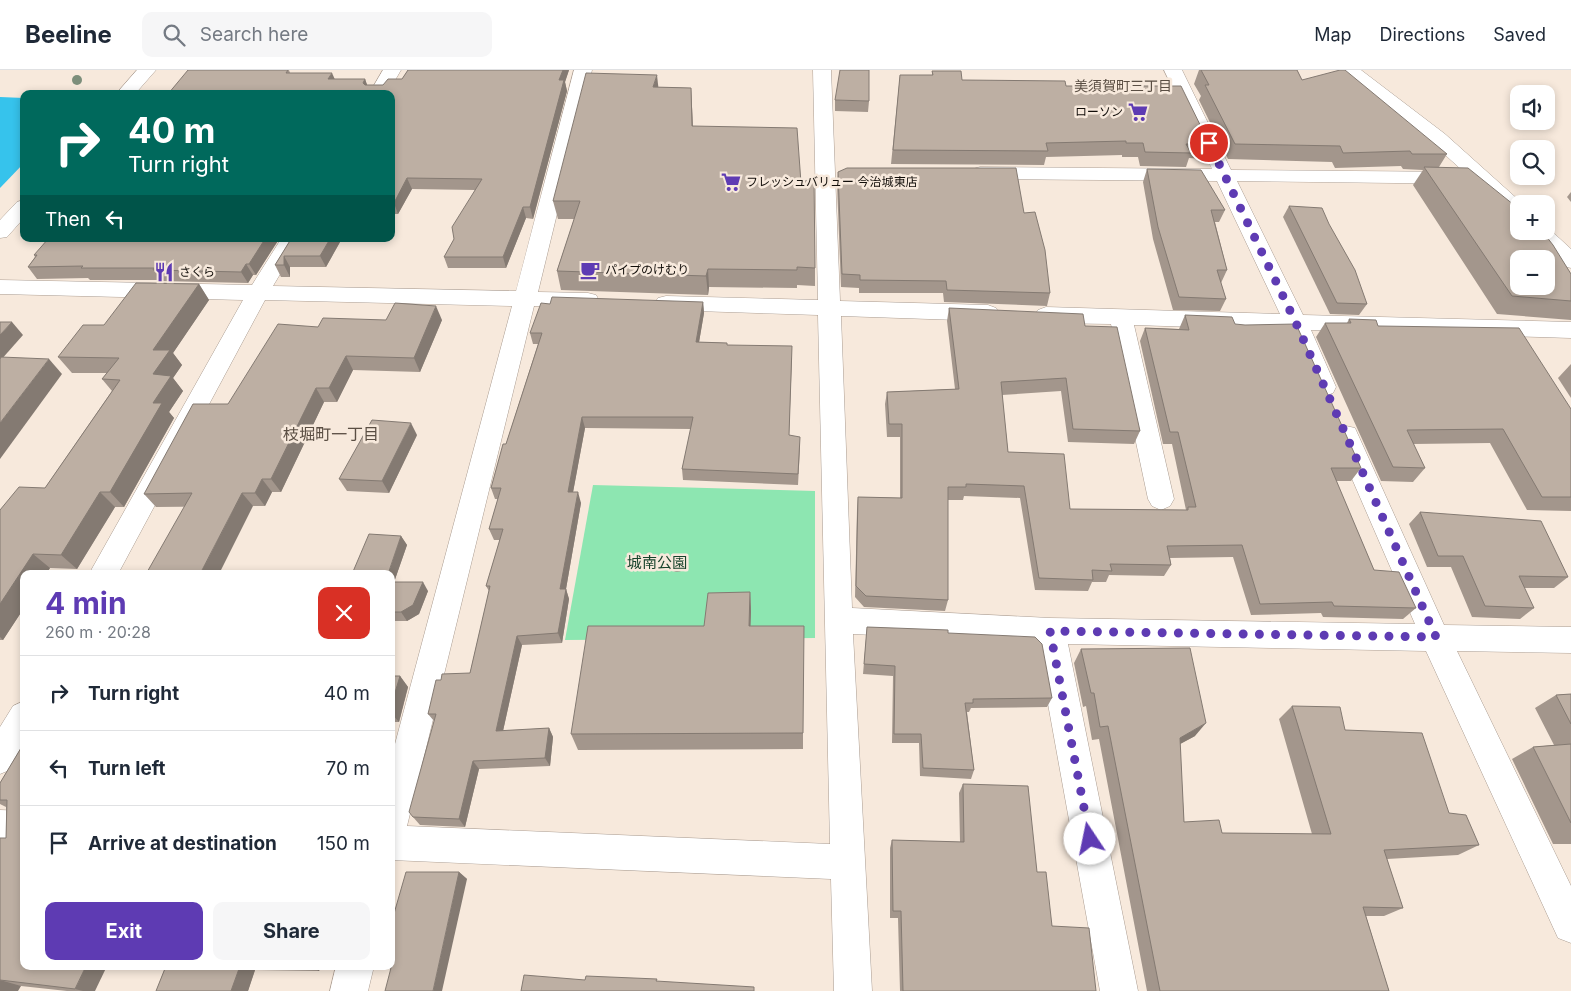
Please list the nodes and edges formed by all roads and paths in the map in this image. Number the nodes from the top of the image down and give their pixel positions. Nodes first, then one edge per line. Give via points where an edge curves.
1 (146, 70) edge
2 (392, 70) edge
3 (583, 70) edge
4 (822, 70) edge
5 (1173, 70) edge
6 (1350, 70) edge
7 (128, 90) edge
8 (380, 90) edge
9 (961, 173) edge
10 (1225, 176) junction
11 (1483, 178) junction
12 (1510, 202) edge
13 (20, 210) edge
14 (0, 232) edge
15 (1549, 240) edge
16 (289, 242) edge
17 (1571, 261) edge
18 (0, 287) edge
19 (258, 293) junction
20 (525, 298) junction
21 (613, 301) edge
22 (643, 302) edge
23 (830, 308) junction
24 (1121, 317) junction
25 (1296, 323) junction
26 (1512, 329) junction
27 (1571, 330) edge
28 (1526, 352) edge
29 (1161, 498) dead end
30 (105, 570) edge
31 (838, 620) junction
32 (1050, 631) junction
33 (1436, 637) junction
34 (1571, 640) edge
35 (20, 723) edge
36 (0, 758) edge
37 (395, 808) edge
38 (0, 827) edge
39 (20, 828) edge
40 (395, 843) edge
41 (848, 862) junction
42 (1571, 925) edge
43 (354, 970) edge
44 (349, 991) edge
45 (853, 991) edge
46 (1119, 991) edge

1 - 7 street
2 - 8 street
3 - 20 street
4 - 23 street via 833,171
5 - 10 street
6 - 11 street via 1438,138
9 - 10 street
10 - 11 street
10 - 25 street
11 - 12 street
13 - 14 street
15 - 17 street
16 - 19 street
18 - 19 street
19 - 20 street
19 - 30 street
20 - 21 street
20 - 37 street
22 - 23 street
23 - 24 street
23 - 31 street
24 - 25 street
24 - 29 street
25 - 26 street
25 - 33 street
26 - 27 street
26 - 28 street
31 - 32 street
31 - 41 street
32 - 33 street
32 - 46 street
33 - 34 street
33 - 42 street
35 - 36 street
38 - 39 street
40 - 41 street
41 - 45 street
43 - 44 street

